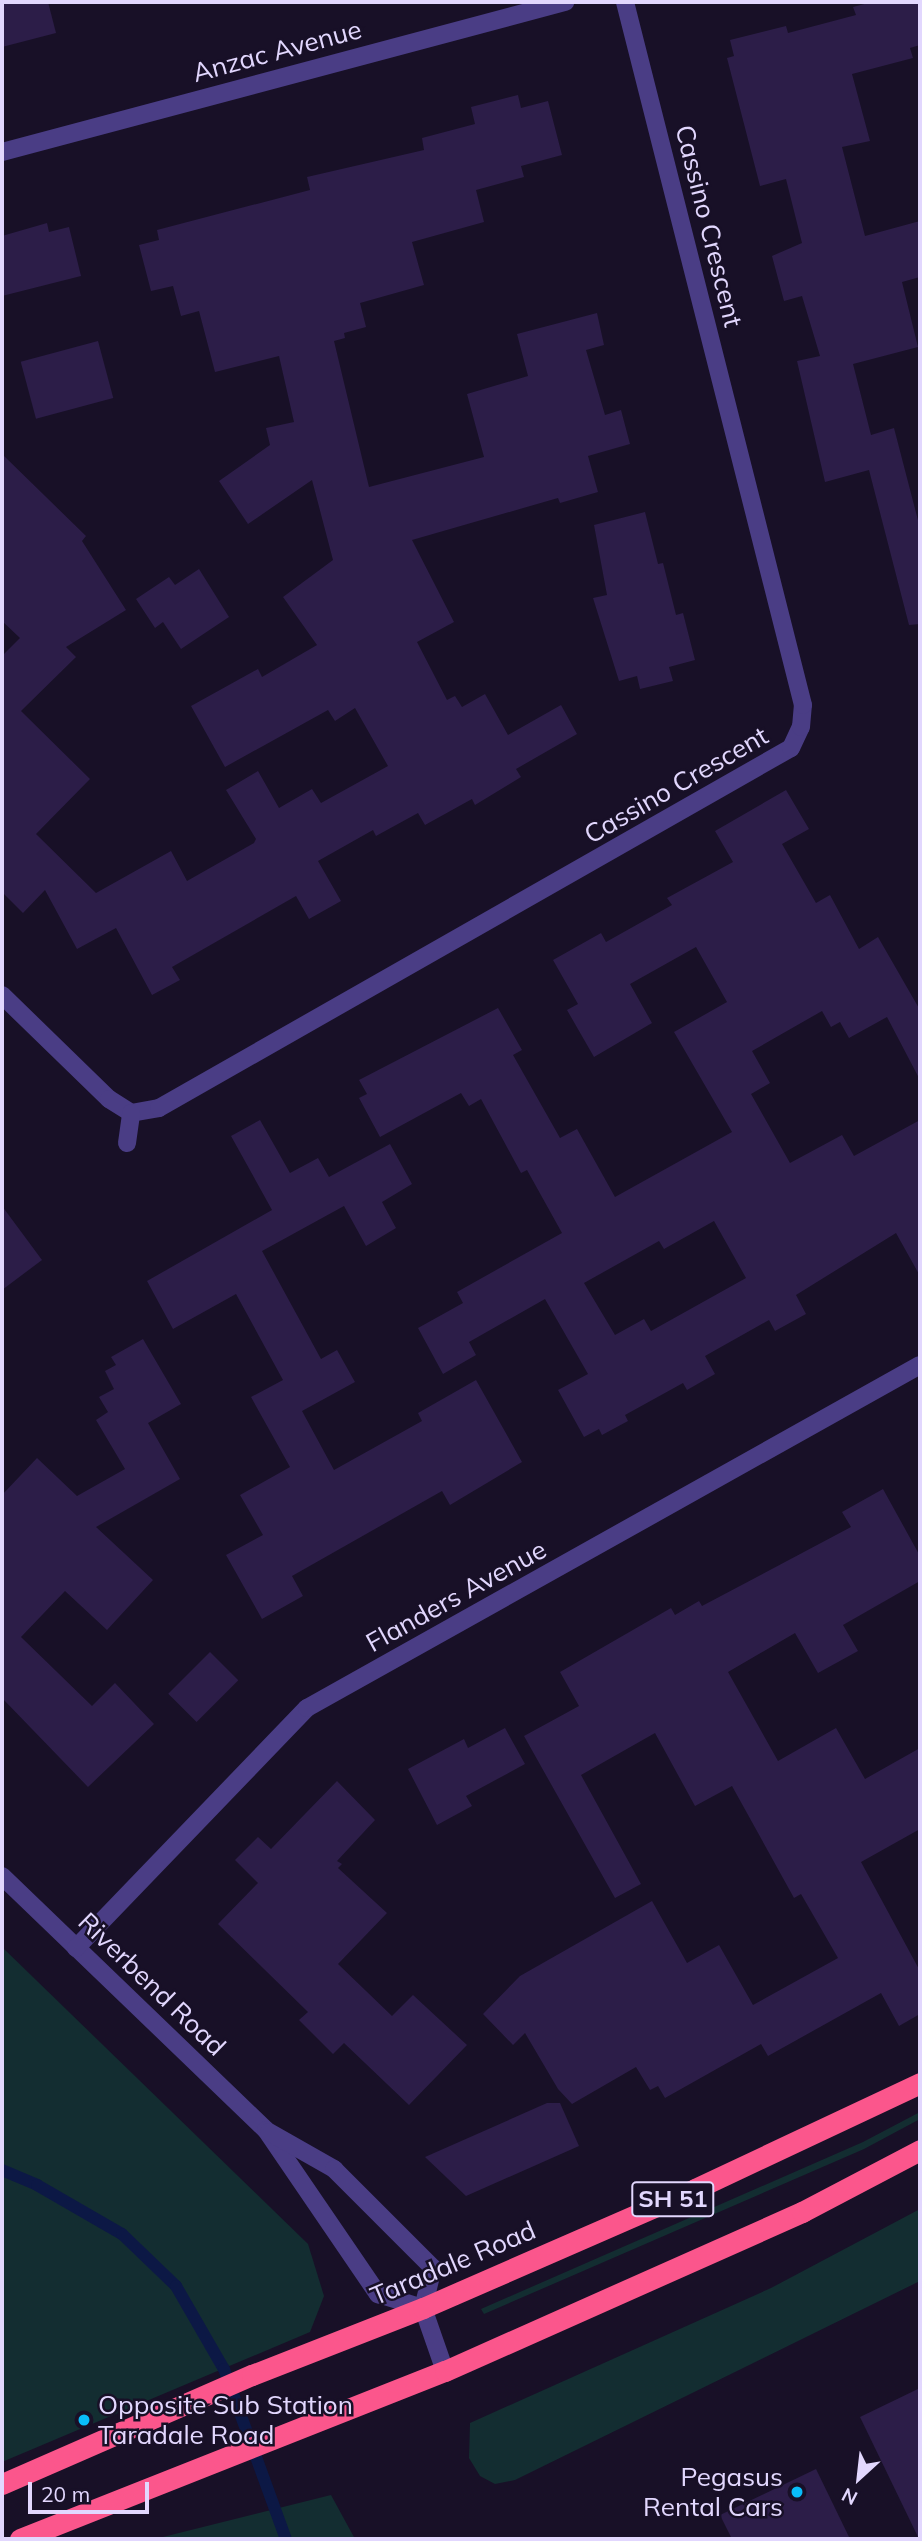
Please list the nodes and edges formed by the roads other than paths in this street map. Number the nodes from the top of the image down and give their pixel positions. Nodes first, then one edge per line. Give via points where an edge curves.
1 (565, 2) edge
2 (625, 2) edge
3 (2, 152) edge
4 (2, 995) edge
5 (131, 1113) junction
6 (127, 1143) dead end
7 (920, 1365) edge
8 (2, 1877) edge
9 (76, 1948) junction
10 (920, 2083) edge
11 (266, 2130) junction
12 (920, 2150) edge
13 (424, 2308) junction
14 (445, 2371) junction
15 (2, 2483) edge
16 (20, 2539) edge

1 - 3 street, Anzac Avenue
2 - 5 street, Cassino Crescent via 796,672 802,727 791,748 773,762 159,1108
4 - 5 street via 108,1099
5 - 6 street
7 - 9 street, Flanders Avenue via 307,1708
8 - 9 street, Riverbend Road
9 - 11 street, Riverbend Road
10 - 13 highway, Taradale Road / SH 51 via 695,2189
11 - 13 street, Riverbend Road via 377,2294
11 - 13 street, Riverbend Road via 334,2169 433,2269
12 - 14 highway, SH 51 via 802,2212
13 - 14 street
13 - 15 highway, Taradale Road / SH 51 via 252,2375
14 - 16 highway, SH 51

